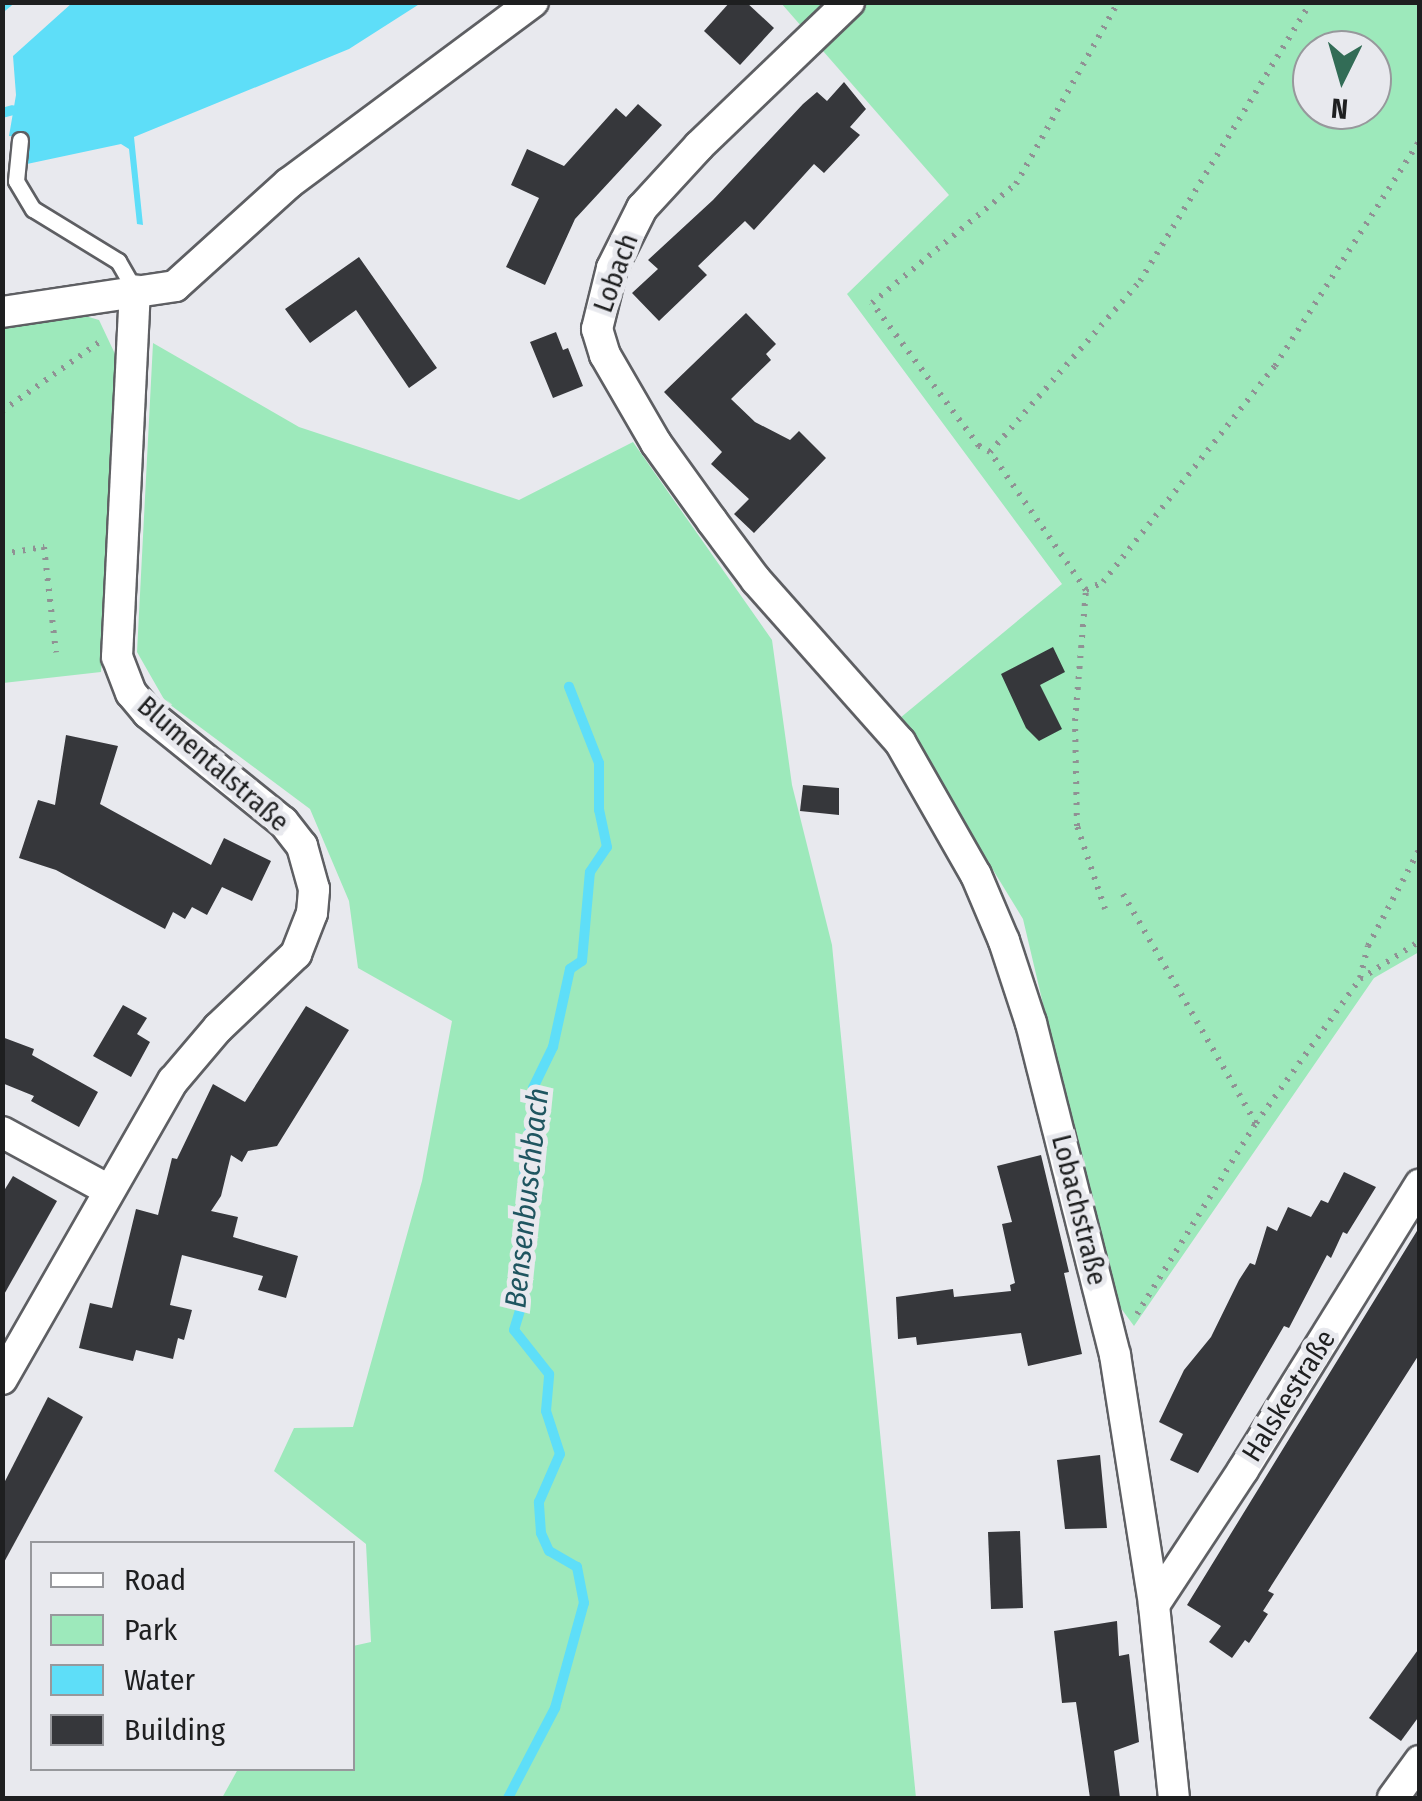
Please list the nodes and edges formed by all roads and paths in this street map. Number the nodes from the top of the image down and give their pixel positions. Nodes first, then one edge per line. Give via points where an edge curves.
1 (533, 2) edge
2 (849, 2) edge
3 (1118, 2) edge
4 (1311, 2) edge
5 (20, 140) dead end
6 (1420, 140) edge
7 (135, 290) junction
8 (2, 312) edge
9 (103, 339) dead end
10 (2, 411) edge
11 (990, 452) junction
12 (2, 554) edge
13 (1086, 590) junction
14 (56, 652) dead end
15 (838, 673) joint
16 (1420, 848) edge
17 (1124, 894) dead end
18 (1104, 909) dead end
19 (1420, 942) edge
20 (1360, 980) junction
21 (1256, 1123) junction
22 (2, 1132) edge
23 (1420, 1184) edge
24 (109, 1190) junction
25 (1115, 1355) junction
26 (5, 1370) edge
27 (1154, 1604) junction
28 (1420, 1761) edge
29 (1174, 1798) edge
30 (1393, 1798) edge

1 - 7 street via 290,183 174,286
2 - 15 street, Lobach via 642,208 612,268 597,329 656,443 756,580
3 - 11 path via 1016,184 872,303
4 - 11 path via 1140,282
5 - 7 lane via 16,182 33,209 118,261
6 - 13 path via 1275,366 1103,582
7 - 8 street
7 - 24 street, Blumentalstraße via 117,656 131,693 148,714 283,822 302,846 314,889 296,954 173,1081
9 - 10 path
11 - 13 path
12 - 14 path via 44,547
13 - 18 path via 1075,721 1078,826
15 - 25 street, Lobachstraße via 900,742 976,874 1004,940 1032,1023
16 - 20 path via 1368,946
17 - 21 path
19 - 20 path
20 - 21 path
21 - 25 path
22 - 24 street
23 - 27 street, Halskestraße
24 - 26 street, Blumentalstraße
25 - 27 street, Lobachstraße
27 - 29 street, Lobachstraße
28 - 30 street

